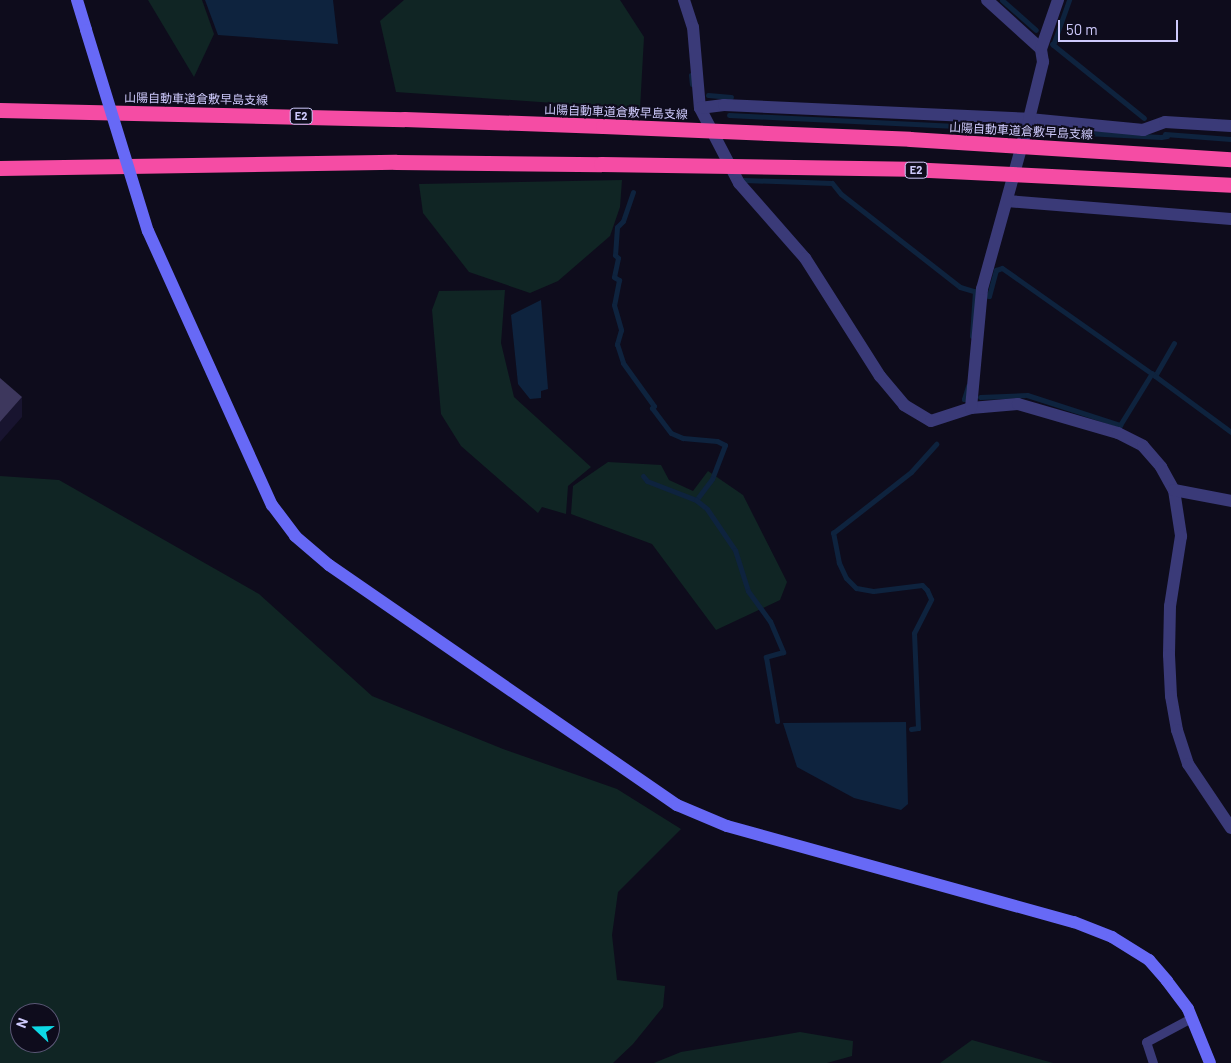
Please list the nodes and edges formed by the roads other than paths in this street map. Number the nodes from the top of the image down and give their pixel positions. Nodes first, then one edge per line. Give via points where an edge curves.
1 (78, 0) edge
2 (684, 0) edge
3 (987, 0) edge
4 (1058, 0) edge
5 (1041, 49) junction
6 (700, 108) junction
7 (0, 110) edge
8 (1029, 119) junction
9 (1231, 126) edge
10 (1231, 159) edge
11 (0, 168) edge
12 (1231, 185) edge
13 (1007, 201) junction
14 (1231, 219) edge
15 (971, 408) junction
16 (1174, 490) junction
17 (1231, 501) edge
18 (1231, 828) edge
19 (1191, 1018) junction
20 (1153, 1063) edge
21 (1210, 1063) edge

1 - 19 street, bridge via 148,230 272,505 295,536 329,565 677,805 727,826 1074,922 1112,937 1149,960 1188,1008
2 - 6 street via 693,27
3 - 5 street
4 - 5 street
5 - 8 street via 1042,62
6 - 8 street via 724,105
6 - 15 street via 739,183 805,258 880,376 904,405 931,421
7 - 10 highway, 山陽自動車道倉敷早島支線 / E2, bridge via 603,126 901,139
8 - 9 street via 1143,130 1165,122
8 - 13 street
11 - 12 highway, E2, bridge via 396,162 600,164 908,169
13 - 14 street
13 - 15 street via 982,289
15 - 16 street via 1018,404 1118,433 1143,446 1161,467
16 - 17 street
16 - 18 street via 1181,536 1170,606 1168,655 1171,696 1188,764
19 - 20 lane via 1146,1042
19 - 21 street

